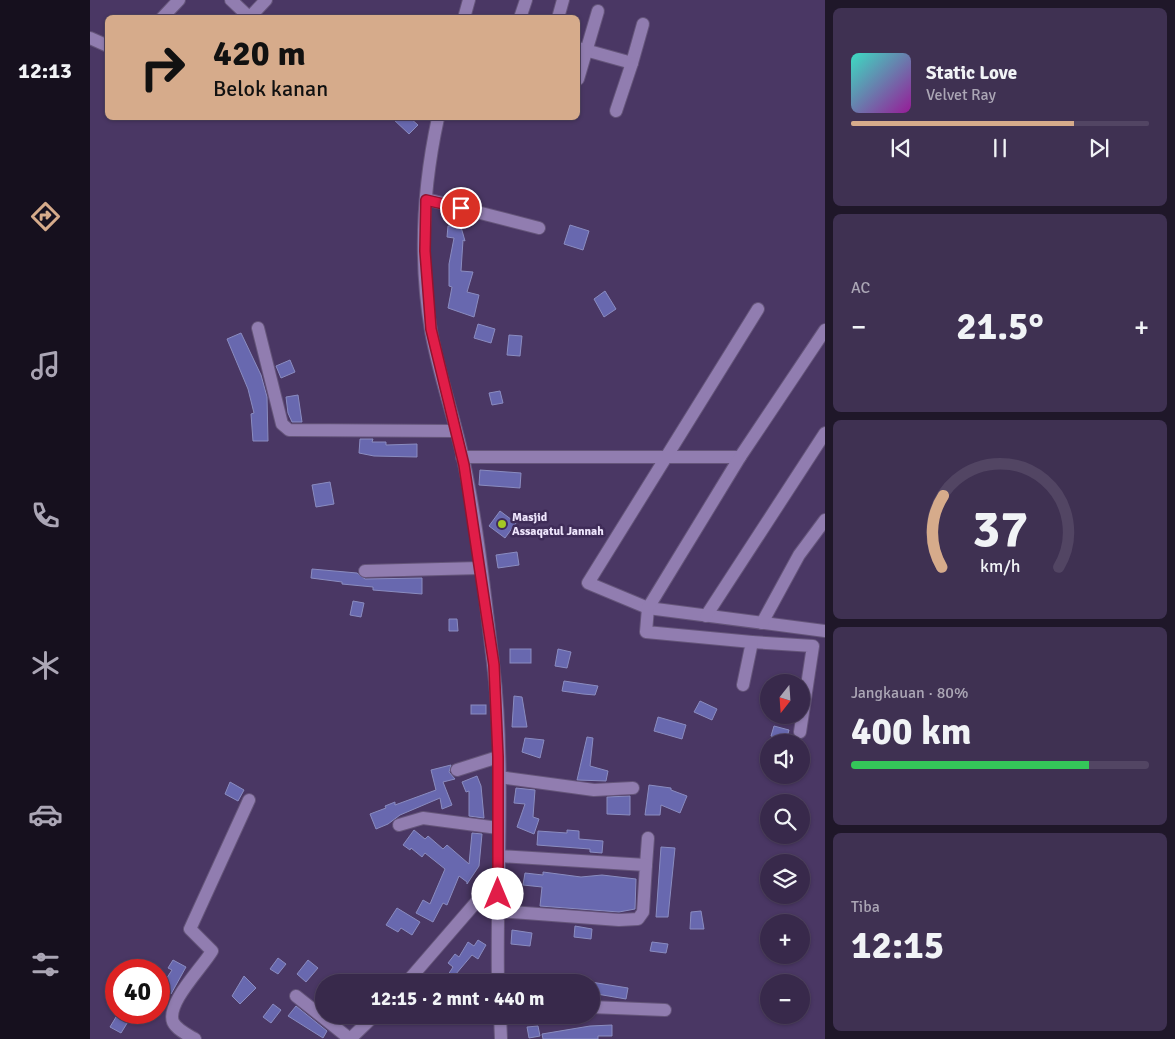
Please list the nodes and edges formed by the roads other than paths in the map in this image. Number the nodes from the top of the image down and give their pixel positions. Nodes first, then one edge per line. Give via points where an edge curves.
1 (179, 0) edge
2 (231, 0) edge
3 (266, 0) edge
4 (469, 0) edge
5 (526, 0) edge
6 (563, 0) edge
7 (598, 11) dead end
8 (165, 15) edge
9 (247, 15) edge
10 (251, 15) edge
11 (466, 15) edge
12 (521, 15) edge
13 (559, 15) edge
14 (643, 24) dead end
15 (90, 38) edge
16 (105, 45) edge
17 (582, 49) edge
18 (632, 63) junction
19 (580, 64) edge
20 (616, 111) dead end
21 (438, 120) edge
22 (426, 200) junction
23 (538, 228) dead end
24 (758, 309) dead end
25 (258, 328) dead end
26 (825, 330) edge
27 (455, 431) junction
28 (825, 433) edge
29 (462, 457) junction
30 (740, 458) junction
31 (665, 459) junction
32 (825, 520) edge
33 (480, 568) junction
34 (365, 571) dead end
35 (648, 608) junction
36 (706, 616) junction
37 (762, 623) junction
38 (825, 631) edge
39 (752, 642) junction
40 (743, 685) dead end
41 (800, 732) dead end
42 (498, 757) junction
43 (457, 770) dead end
44 (499, 777) junction
45 (633, 788) dead end
46 (250, 800) dead end
47 (399, 825) dead end
48 (498, 828) junction
49 (648, 838) dead end
50 (499, 856) junction
51 (646, 865) junction
52 (497, 878) junction
53 (498, 911) junction
54 (414, 974) edge
55 (498, 974) edge
56 (296, 996) dead end
57 (600, 1007) edge
58 (665, 1010) dead end
59 (366, 1024) edge
60 (501, 1024) edge
61 (195, 1039) edge
62 (350, 1039) edge
63 (502, 1039) edge

1 - 8 street
2 - 9 street
3 - 10 street
4 - 11 street
5 - 12 street
6 - 13 street
7 - 17 street
14 - 18 street
15 - 16 street
17 - 18 street
17 - 19 street
18 - 20 street
21 - 22 street via 429,158
22 - 23 street
22 - 27 street via 425,260 431,329
24 - 31 street
25 - 27 street via 282,424 289,430
26 - 30 street
27 - 29 street
28 - 36 street
29 - 31 street
29 - 33 street
30 - 31 street
30 - 35 street
31 - 35 street via 588,583
32 - 37 street via 799,555
33 - 34 street
33 - 42 street via 494,665
35 - 36 street
35 - 39 street via 646,632
36 - 37 street
37 - 38 street
39 - 40 street
39 - 41 street via 813,646
42 - 43 street
42 - 44 street
44 - 45 street via 594,790
44 - 48 street
46 - 61 street via 190,929 212,951 175,1003 172,1015 176,1026
47 - 48 street via 423,818
48 - 50 street
49 - 51 street
50 - 51 street
50 - 52 street
51 - 53 street via 643,912 638,919
52 - 53 street
52 - 54 street
53 - 55 street
56 - 62 street
57 - 58 street
59 - 62 street
60 - 63 street

